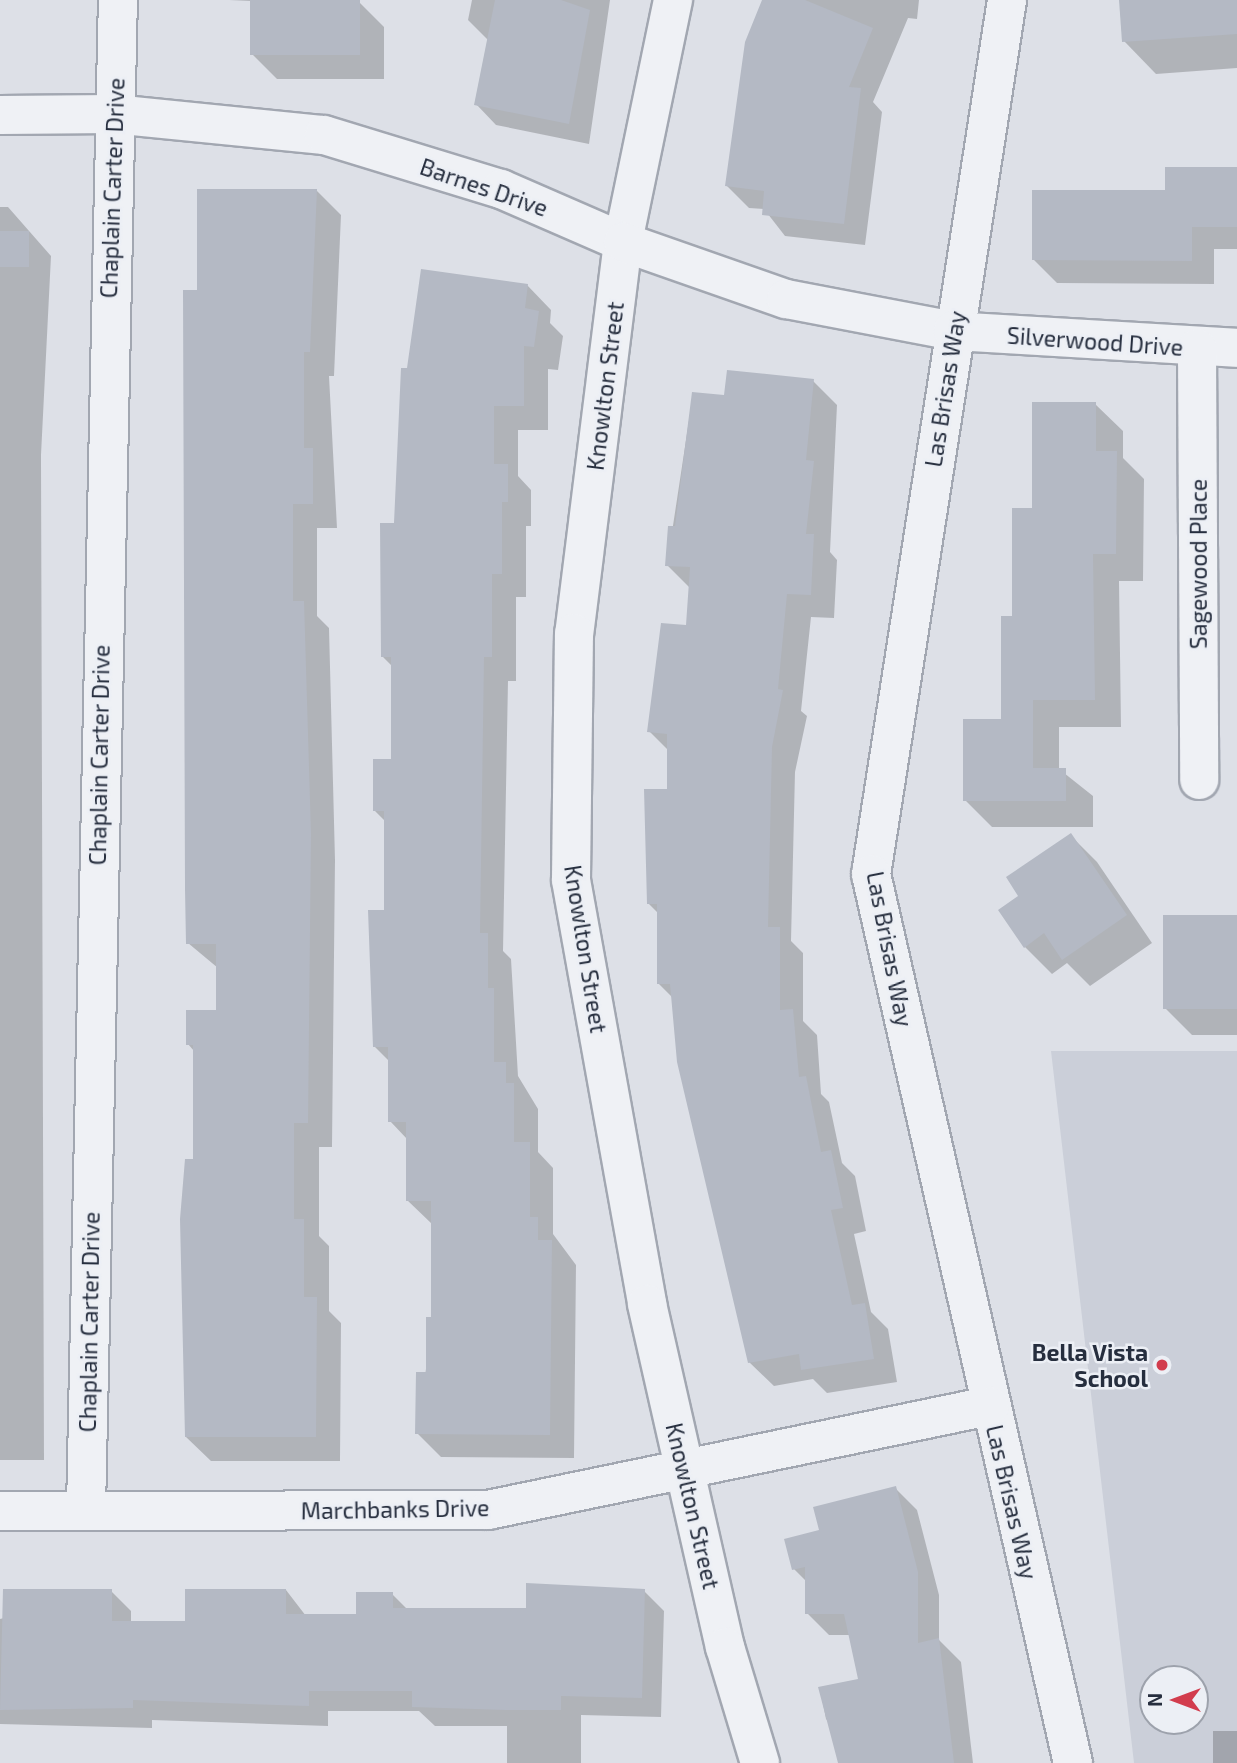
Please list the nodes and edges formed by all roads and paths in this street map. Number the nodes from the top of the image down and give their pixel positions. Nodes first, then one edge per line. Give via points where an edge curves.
1 (118, 0) edge
2 (673, 0) edge
3 (1007, 0) edge
4 (113, 114) junction
5 (0, 115) edge
6 (623, 242) junction
7 (953, 331) junction
8 (1197, 348) junction
9 (1237, 348) edge
10 (1199, 780) dead end
11 (989, 1406) junction
12 (685, 1469) junction
13 (86, 1510) junction
14 (0, 1511) edge
15 (760, 1763) edge
16 (1073, 1763) edge

1 - 4 street, Chaplain Carter Drive
2 - 6 street, Knowlton Street
3 - 7 street, Las Brisas Way
4 - 5 street, Barnes Drive
4 - 6 street, Barnes Drive via 324,135 501,189
4 - 13 street, Chaplain Carter Drive
6 - 7 street, Barnes Drive via 786,299
6 - 12 street, Knowlton Street via 574,633 571,880 647,1304
7 - 8 street, Silverwood Drive
7 - 11 street, Las Brisas Way via 871,874
8 - 9 street, Silverwood Drive
8 - 10 street, Sagewood Place
11 - 12 street, Marchbanks Drive
11 - 16 street, Las Brisas Way
12 - 13 street, Marchbanks Drive via 488,1510
12 - 15 street, Knowlton Street
13 - 14 street, Marchbanks Drive

